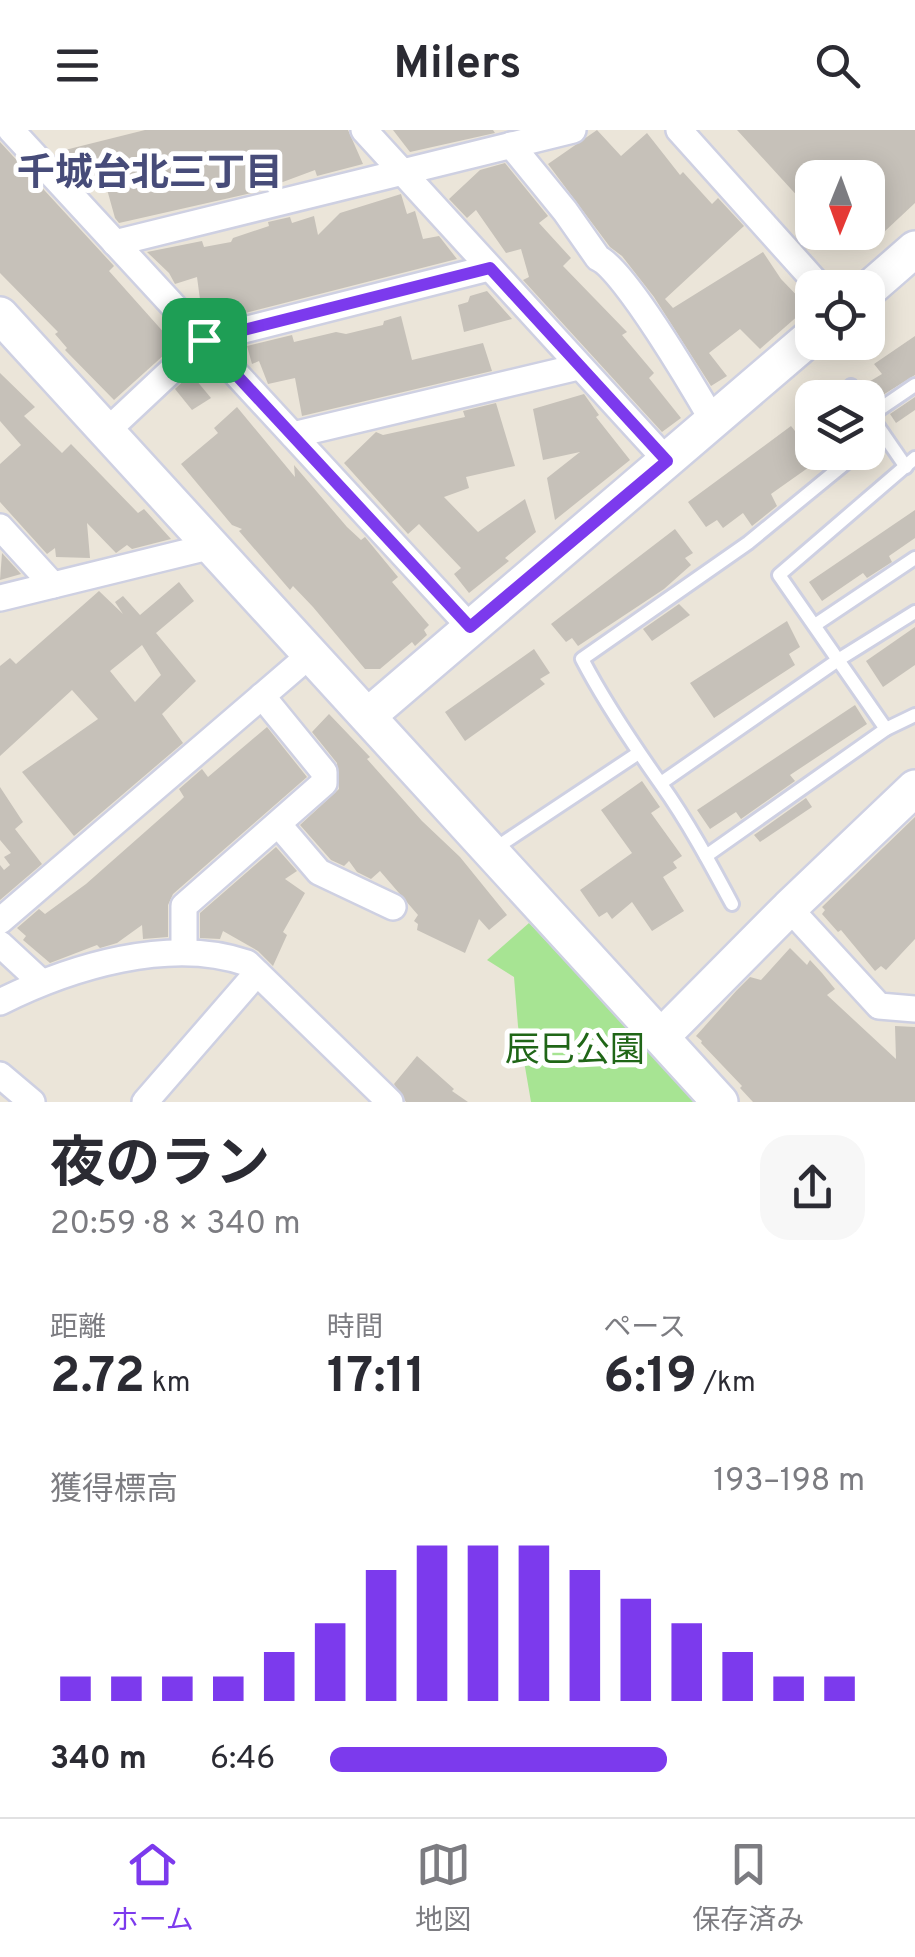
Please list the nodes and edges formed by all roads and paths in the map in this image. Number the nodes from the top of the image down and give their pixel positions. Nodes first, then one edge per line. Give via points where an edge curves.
1 (43, 130) edge
2 (364, 130) edge
3 (574, 130) edge
4 (679, 130) edge
5 (14, 133) edge
6 (511, 145) junction
7 (401, 170) junction
8 (115, 243) junction
9 (915, 249) edge
10 (490, 268) junction
11 (805, 270) edge
12 (885, 275) edge
13 (0, 315) edge
14 (204, 340) junction
15 (795, 351) edge
16 (578, 366) junction
17 (915, 386) edge
18 (885, 405) edge
19 (713, 421) junction
20 (107, 432) junction
21 (292, 435) junction
22 (885, 436) edge
23 (667, 461) junction
24 (910, 463) edge
25 (837, 470) edge
26 (0, 526) edge
27 (212, 546) junction
28 (915, 558) edge
29 (53, 585) junction
30 (0, 598) edge
31 (915, 612) edge
32 (815, 626) junction
33 (470, 627) junction
34 (310, 654) junction
35 (838, 660) junction
36 (262, 696) junction
37 (368, 715) junction
38 (915, 715) edge
39 (886, 729) junction
40 (637, 754) junction
41 (661, 783) junction
42 (915, 788) edge
43 (278, 824) junction
44 (492, 850) junction
45 (706, 856) junction
46 (732, 904) dead end
47 (392, 907) dead end
48 (788, 908) junction
49 (0, 921) edge
50 (0, 944) edge
51 (184, 951) junction
52 (257, 973) junction
53 (41, 982) junction
54 (0, 1002) edge
55 (915, 1010) edge
56 (661, 1037) junction
57 (0, 1075) edge
58 (32, 1102) edge
59 (145, 1102) edge
60 (390, 1102) edge
61 (720, 1102) edge

1 - 5 street
2 - 7 street
3 - 6 street
4 - 11 street
5 - 8 street
6 - 7 street
6 - 19 street via 622,282
7 - 8 street
7 - 10 street
8 - 14 street
9 - 12 street
10 - 14 street
10 - 16 street
13 - 20 street
14 - 20 street
14 - 21 street
15 - 19 street
16 - 21 street
16 - 23 street
17 - 18 lane
19 - 23 street
20 - 27 street
21 - 33 street
22 - 24 lane
23 - 33 street
24 - 32 lane via 779,574
25 - 40 lane via 748,543 582,659
26 - 29 street
27 - 29 street
27 - 34 street
28 - 32 lane
29 - 30 street
31 - 35 lane
32 - 35 lane
33 - 37 street
34 - 36 street
34 - 37 street
35 - 39 lane
35 - 41 lane
36 - 43 street via 324,772 324,783
36 - 49 street
37 - 44 street
38 - 39 lane
39 - 45 lane
40 - 41 lane
40 - 44 lane
41 - 45 lane
42 - 48 street
43 - 47 street via 319,872
43 - 51 street via 184,906
44 - 56 street
45 - 46 lane
48 - 55 street via 879,1006
48 - 56 street
50 - 53 street
51 - 52 street via 229,957
51 - 53 street
52 - 59 street
52 - 60 street
53 - 54 street
56 - 61 street
57 - 58 street

